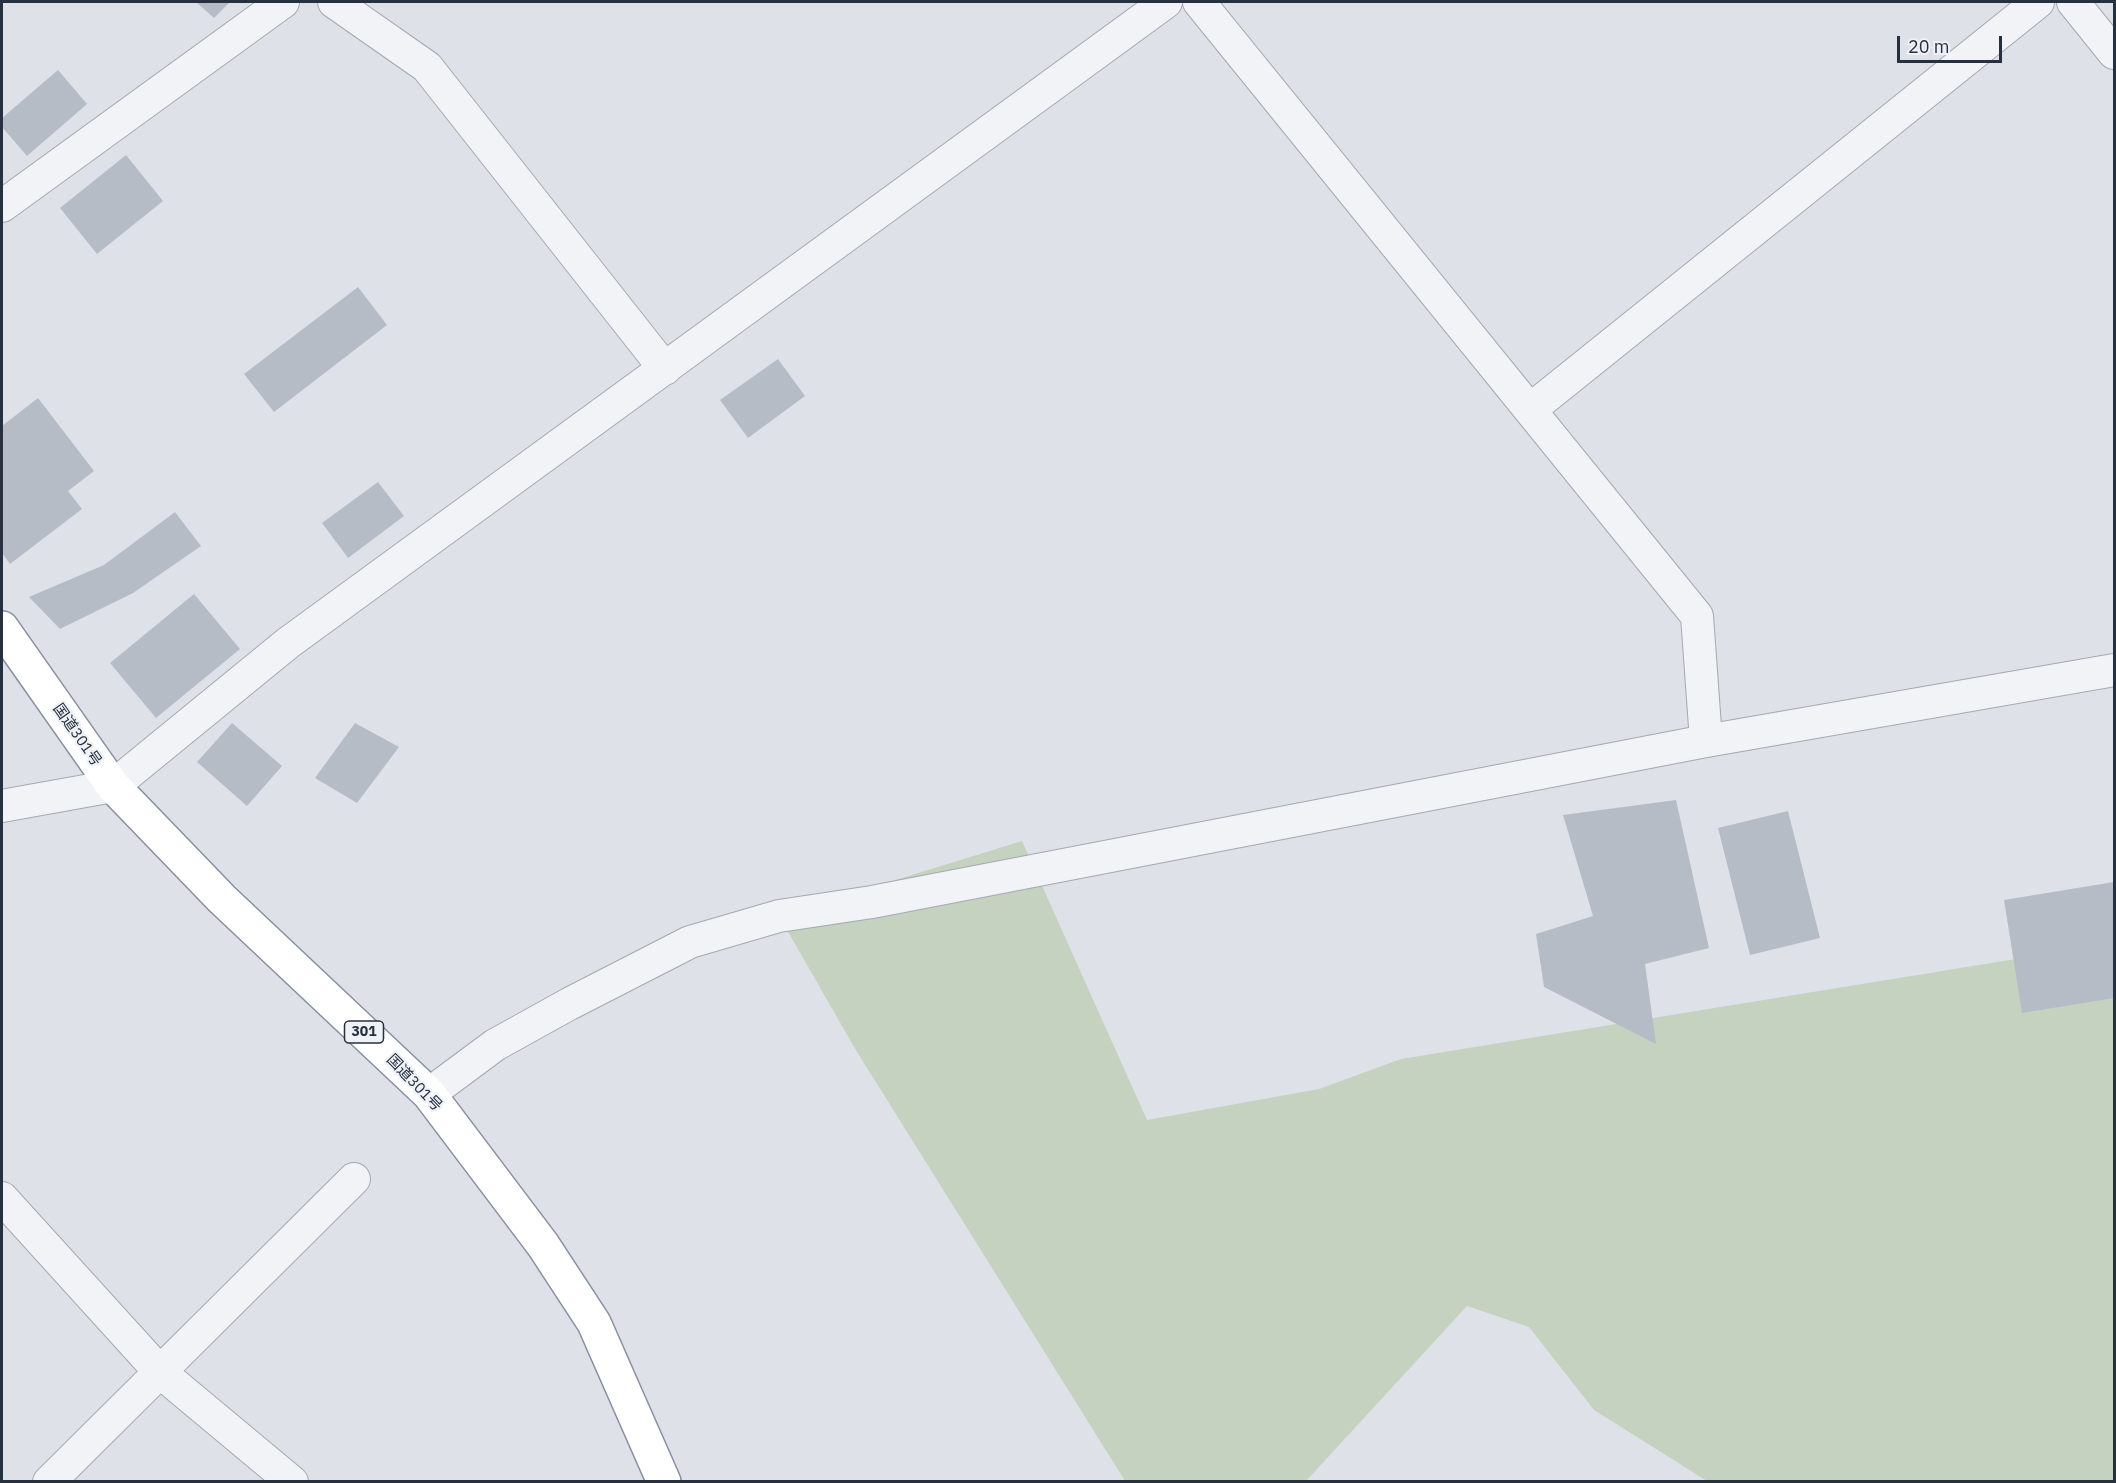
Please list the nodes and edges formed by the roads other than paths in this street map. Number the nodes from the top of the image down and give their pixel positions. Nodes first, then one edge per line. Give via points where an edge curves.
1 (283, 2) edge
2 (334, 2) edge
3 (1166, 2) edge
4 (1199, 2) edge
5 (2038, 2) edge
6 (2073, 2) edge
7 (2115, 54) edge
8 (2, 206) edge
9 (665, 369) junction
10 (1531, 409) junction
11 (2, 628) edge
12 (2115, 670) edge
13 (1706, 741) junction
14 (113, 786) junction
15 (2, 806) edge
16 (429, 1094) junction
17 (354, 1179) dead end
18 (2, 1198) edge
19 (160, 1372) junction
20 (49, 1482) edge
21 (292, 1482) edge
22 (664, 1482) edge

1 - 8 street
2 - 9 street via 427,67
3 - 9 street
4 - 10 street
5 - 10 street
6 - 7 street
9 - 14 street via 288,643
10 - 13 street via 1697,615
11 - 14 highway, 国道301号 / 301
12 - 13 street
13 - 16 street via 872,902 779,916 690,942 495,1045
14 - 15 street
14 - 16 highway, 国道301号 / 301 via 222,899
16 - 22 highway, 国道301号 / 301 via 543,1245 594,1323
17 - 19 street
18 - 19 street
19 - 20 street
19 - 21 street

